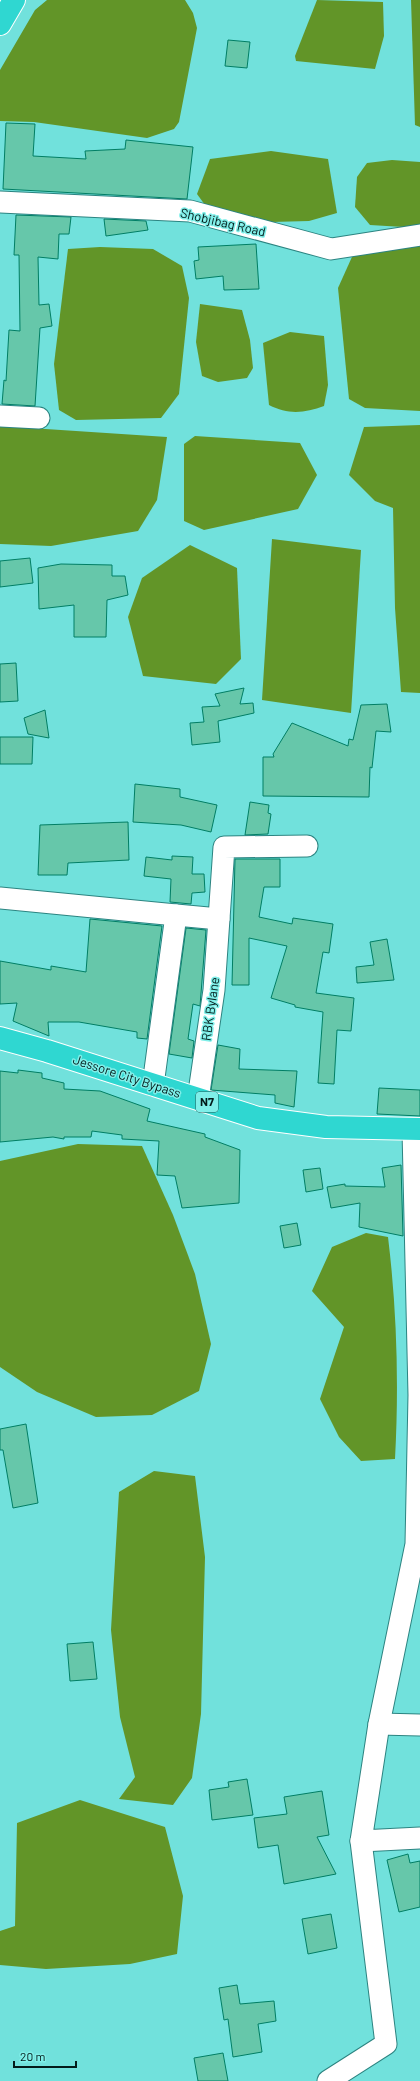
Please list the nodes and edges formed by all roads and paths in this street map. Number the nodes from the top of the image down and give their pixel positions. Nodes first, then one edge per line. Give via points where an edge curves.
1 (14, 0) edge
2 (0, 24) edge
3 (0, 202) edge
4 (420, 235) edge
5 (0, 416) edge
6 (40, 418) dead end
7 (307, 846) dead end
8 (0, 898) edge
9 (176, 915) junction
10 (219, 919) junction
11 (0, 1038) edge
12 (154, 1085) junction
13 (198, 1098) junction
14 (416, 1129) edge
15 (379, 1724) junction
16 (420, 1724) edge
17 (420, 1838) edge
18 (361, 1841) junction
19 (328, 2081) edge

1 - 2 highway
3 - 4 street, Shobjibag Road via 190,211 331,249
5 - 6 street
7 - 10 street, RBK Bylane via 224,847
8 - 9 street
9 - 10 street
9 - 12 street
10 - 13 street, RBK Bylane via 214,990
11 - 12 highway, Jessore City Bypass / N7
12 - 13 highway, Jessore City Bypass / N7
13 - 14 highway, Jessore City Bypass / N7 via 258,1118 326,1126
14 - 15 street via 419,1395 416,1544
15 - 16 street
15 - 18 street
17 - 18 street
18 - 19 street via 386,2044

